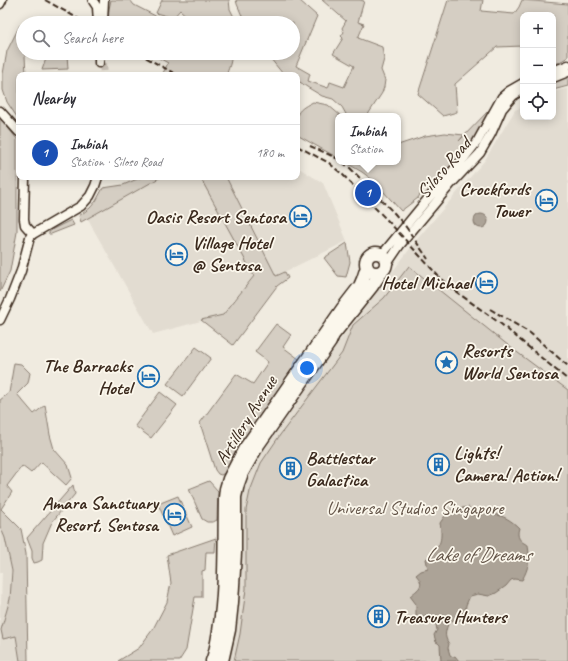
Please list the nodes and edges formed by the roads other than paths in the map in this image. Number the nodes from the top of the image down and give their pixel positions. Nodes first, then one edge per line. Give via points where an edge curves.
1 (2, 0) edge
2 (92, 0) edge
3 (103, 0) edge
4 (0, 4) edge
5 (98, 16) edge
6 (103, 16) edge
7 (568, 65) edge
8 (556, 70) edge
9 (568, 72) edge
10 (556, 77) edge
11 (521, 84) edge
12 (520, 91) edge
13 (0, 111) edge
14 (16, 129) edge
15 (25, 180) edge
16 (97, 180) edge
17 (100, 180) edge
18 (94, 193) junction
19 (32, 236) junction
20 (380, 253) junction
21 (367, 267) junction
22 (384, 269) junction
23 (0, 320) edge
24 (212, 661) edge
25 (222, 661) edge

1 - 4 street
2 - 3 street
2 - 5 street via 97,7
3 - 6 street
7 - 8 street
9 - 10 street
11 - 20 street, Siloso Road via 502,97 477,142
12 - 22 street, Siloso Road via 502,109 480,153 400,245
13 - 14 street
15 - 19 street via 24,220
16 - 18 street
17 - 18 street
18 - 19 street via 81,206
19 - 23 street via 21,271
20 - 21 street, Artillery Avenue via 370,254 366,260
20 - 22 street via 385,258
21 - 22 street via 373,273 379,273
21 - 24 street, Artillery Avenue via 362,283 244,450 226,489 222,605
22 - 25 street, Artillery Avenue via 333,335 242,473 235,497 232,602

